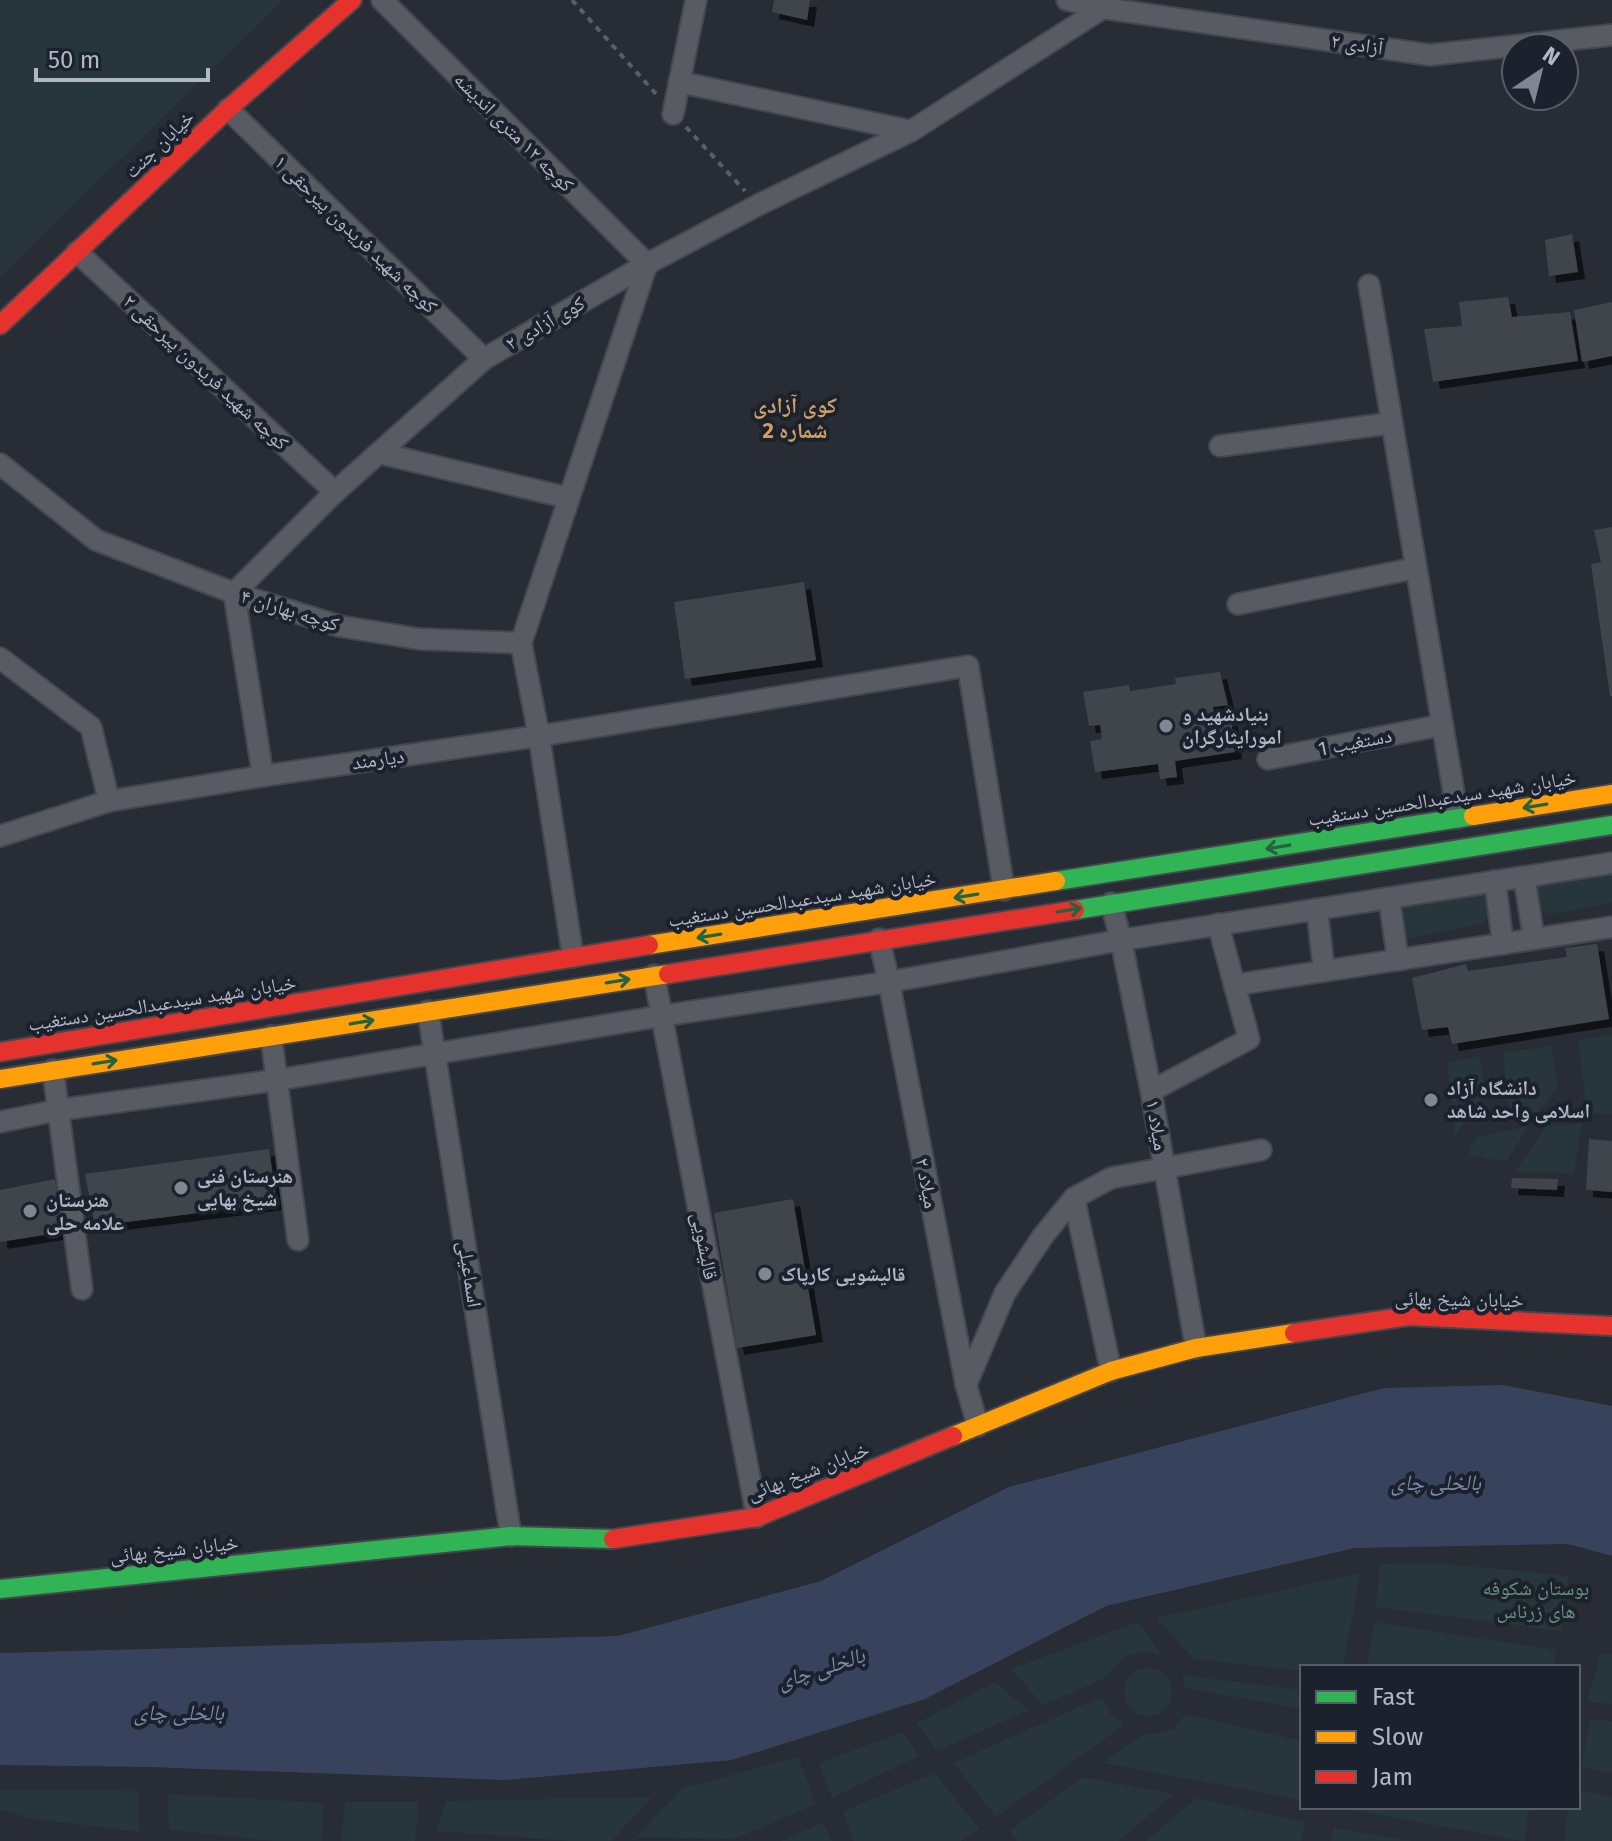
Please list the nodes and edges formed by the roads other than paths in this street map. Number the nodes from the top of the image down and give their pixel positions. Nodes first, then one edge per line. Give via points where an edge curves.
1 (352, 0) edge
2 (382, 0) edge
3 (696, 0) edge
4 (1067, 0) edge
5 (1152, 0) edge
6 (1103, 4) edge
7 (1612, 35) edge
8 (679, 82) junction
9 (228, 109) junction
10 (673, 114) dead end
11 (911, 131) junction
12 (77, 252) junction
13 (647, 264) junction
14 (1369, 285) dead end
15 (0, 325) edge
16 (484, 359) junction
17 (1392, 423) junction
18 (1220, 446) dead end
19 (379, 453) junction
20 (0, 464) edge
21 (335, 492) junction
22 (569, 498) junction
23 (1416, 568) junction
24 (234, 593) junction
25 (1238, 604) dead end
26 (521, 643) junction
27 (0, 658) edge
28 (1442, 725) junction
29 (539, 736) junction
30 (1268, 759) dead end
31 (263, 776) junction
32 (1612, 794) edge
33 (109, 801) junction
34 (1458, 818) junction
35 (1612, 825) edge
36 (0, 836) edge
37 (1612, 863) edge
38 (1524, 877) junction
39 (1495, 881) junction
40 (1004, 890) junction
41 (1389, 898) junction
42 (1111, 903) junction
43 (1317, 909) junction
44 (1218, 924) junction
45 (1612, 927) edge
46 (879, 939) junction
47 (1534, 939) junction
48 (1121, 940) junction
49 (1503, 944) junction
50 (573, 957) junction
51 (1398, 960) junction
52 (1324, 971) junction
53 (654, 975) junction
54 (889, 982) junction
55 (1234, 985) junction
56 (428, 1011) junction
57 (661, 1016) junction
58 (271, 1036) junction
59 (0, 1052) edge
60 (435, 1055) junction
61 (53, 1070) junction
62 (0, 1079) edge
63 (277, 1080) junction
64 (1151, 1091) junction
65 (58, 1110) junction
66 (0, 1122) edge
67 (1261, 1150) dead end
68 (1164, 1169) junction
69 (1074, 1198) junction
70 (298, 1240) dead end
71 (82, 1289) dead end
72 (1612, 1326) edge
73 (1196, 1348) junction
74 (1111, 1371) junction
75 (966, 1385) junction
76 (978, 1426) junction
77 (757, 1517) junction
78 (511, 1536) junction
79 (0, 1589) edge

1 - 9 main road, خیابان جنت
2 - 13 street, کوچه ۱۲ متری اندیشه
3 - 8 street
4 - 6 street, آزادی ۲
5 - 6 street
6 - 7 street, آزادی ۲ via 1430,55
6 - 11 street, کوی آزادی ۲
8 - 10 street
8 - 11 street
9 - 12 main road, خیابان جنت
9 - 16 street, کوچه شهید فریدون پیرحقی ۱
11 - 13 street, کوی آزادی ۲
12 - 15 main road, خیابان جنت
12 - 21 street, کوچه شهید فریدون پیرحقی ۲
13 - 16 street, کوی آزادی ۲
13 - 22 street
14 - 17 street
16 - 19 street, کوی آزادی ۲
17 - 18 street
17 - 23 street
19 - 21 street, کوی آزادی ۲
19 - 22 street
20 - 24 street, کوچه بهاران ۴ via 96,540
21 - 24 street, کوی آزادی ۲
22 - 26 street
23 - 25 street
23 - 28 street
24 - 26 street, کوچه بهاران ۴ via 339,626 419,639
24 - 31 street
26 - 29 street
27 - 33 street via 91,727
28 - 30 street, دستغیب 1
28 - 34 street
29 - 31 street, دیارمند
29 - 40 street, دیارمند via 968,666
29 - 50 street
31 - 33 street, دیارمند
32 -> 34 main road, خیابان شهید سیدعبدالحسین دستغیب
33 - 36 street, دیارمند
34 -> 40 main road, خیابان شهید سیدعبدالحسین دستغیب
35 - 42 main road
37 - 38 street
38 - 39 street
38 - 47 street
39 - 41 street
39 - 49 street
40 -> 50 main road, خیابان شهید سیدعبدالحسین دستغیب
41 - 43 street
41 - 51 street
46 -> 42 main road
42 - 48 street, میلاد ۱
43 - 44 street
43 - 52 street
44 - 48 street
44 - 55 street
45 - 47 street
46 - 53 main road
46 - 54 street, میلاد ۲
47 - 49 street
48 - 54 street
48 - 64 street, میلاد ۱
49 - 51 street
50 - 59 main road, خیابان شهید سیدعبدالحسین دستغیب
51 - 52 street
52 - 55 street
56 -> 53 main road
53 - 57 street, قالیشویی
54 - 57 street
54 - 75 street, میلاد ۲
55 - 64 street via 1249,1039
58 -> 56 main road
56 - 60 street, اسماعیلی
57 - 60 street
57 - 77 street, قالیشویی
61 -> 58 main road
58 - 63 street
60 - 63 street
60 - 78 street, اسماعیلی
61 - 62 main road
61 - 65 street
63 - 65 street
63 - 70 street
64 - 68 street, میلاد ۱
65 - 66 street
65 - 71 street
67 - 68 street
68 - 69 street via 1111,1178
68 - 73 street, میلاد ۱
69 - 74 street
69 - 75 street via 1005,1293
72 - 73 main road, خیابان شیخ بهائی via 1409,1316
73 - 74 main road, خیابان شیخ بهائی
74 - 76 main road, خیابان شیخ بهائی
75 - 76 street, میلاد ۲
76 - 77 main road, خیابان شیخ بهائی
77 - 78 main road, خیابان شیخ بهائی via 607,1540
78 - 79 main road, خیابان شیخ بهائی

